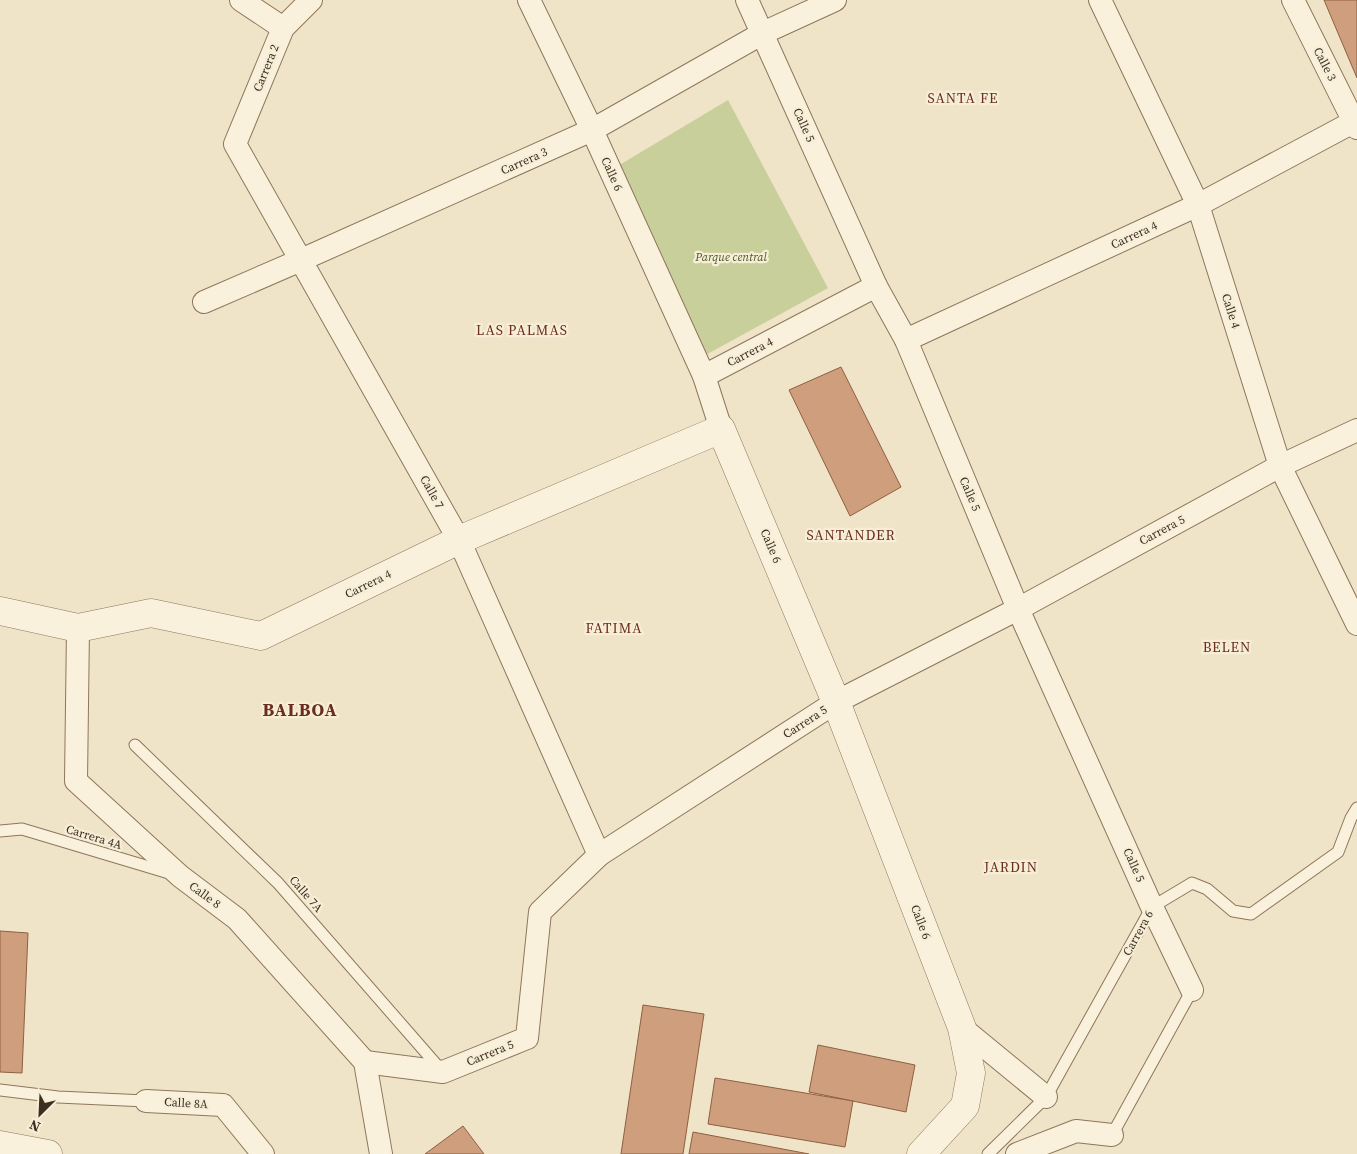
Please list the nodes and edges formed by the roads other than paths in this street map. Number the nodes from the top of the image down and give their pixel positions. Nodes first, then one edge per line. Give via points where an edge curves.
1 (240, 0) edge
2 (311, 0) edge
3 (529, 0) edge
4 (747, 0) edge
5 (835, 0) edge
6 (1100, 0) edge
7 (1293, 0) edge
8 (283, 28) junction
9 (763, 33) junction
10 (1356, 123) edge
11 (592, 130) junction
12 (235, 144) joint
13 (1198, 205) junction
14 (301, 260) junction
15 (876, 286) junction
16 (204, 302) dead end
17 (906, 340) junction
18 (704, 376) junction
19 (721, 429) junction
20 (1357, 430) edge
21 (1280, 466) junction
22 (459, 540) junction
23 (1018, 609) junction
24 (0, 611) edge
25 (1357, 624) edge
26 (78, 628) junction
27 (836, 702) junction
28 (135, 745) dead end
29 (1357, 808) edge
30 (0, 831) edge
31 (599, 855) junction
32 (180, 876) junction
33 (1152, 907) junction
34 (1192, 990) joint
35 (962, 1028) junction
36 (365, 1062) junction
37 (443, 1072) junction
38 (0, 1090) edge
39 (1046, 1097) junction
40 (146, 1101) joint
41 (1112, 1135) joint
42 (0, 1146) edge
43 (48, 1154) edge
44 (262, 1154) edge
45 (381, 1154) edge
46 (922, 1154) edge
47 (988, 1154) edge
48 (1017, 1154) edge

1 - 8 street
2 - 8 street, Carrera 2
3 - 11 street, Calle 6
4 - 9 street, Calle 5
5 - 9 street, Carrera 3
6 - 13 street, Calle 4
7 - 10 street, Calle 3
8 - 12 street, Carrera 2
9 - 11 street, Carrera 3
9 - 15 street, Calle 5
10 - 13 street, Carrera 4
11 - 14 street, Carrera 3
11 - 18 street, Calle 6
12 - 14 street, Calle 7
13 - 17 street, Carrera 4
13 - 21 street, Calle 4
14 - 16 street, Carrera 3
14 - 22 street, Calle 7
15 - 17 street, Calle 5
15 - 18 street, Carrera 4
17 - 23 street, Calle 5
18 - 19 street, Calle 6
19 - 22 street, Carrera 4
19 - 27 street, Calle 6
20 - 21 street, Carrera 5
21 - 23 street, Carrera 5
21 - 25 street, Calle 4
22 - 26 street, Carrera 4 via 262,636 151,613
22 - 31 street, Calle 7
23 - 27 street, Carrera 5
23 - 33 street, Calle 5
24 - 26 street, Carrera 4
26 - 32 street, Calle 8 via 76,781
27 - 31 street, Carrera 5
27 - 35 street, Calle 6
28 - 37 lane, Calle 7A via 278,883
29 - 33 lane, Carrera 6 via 1338,852 1251,914 1233,910 1207,889 1192,883
30 - 32 lane, Carrera 4A via 22,830
31 - 37 street, Carrera 5 via 540,912 528,1038
32 - 36 street, Calle 8 via 237,918
33 - 34 street, Calle 5
33 - 39 lane, Carrera 6
34 - 41 lane
35 - 39 street
35 - 46 street, Calle 6 via 971,1073 965,1106
36 - 37 street, Carrera 5
36 - 45 street
38 - 40 lane via 58,1097
39 - 47 lane, Carrera 6
40 - 44 street, Calle 8A via 223,1105
41 - 48 street via 1076,1130
42 - 43 street

